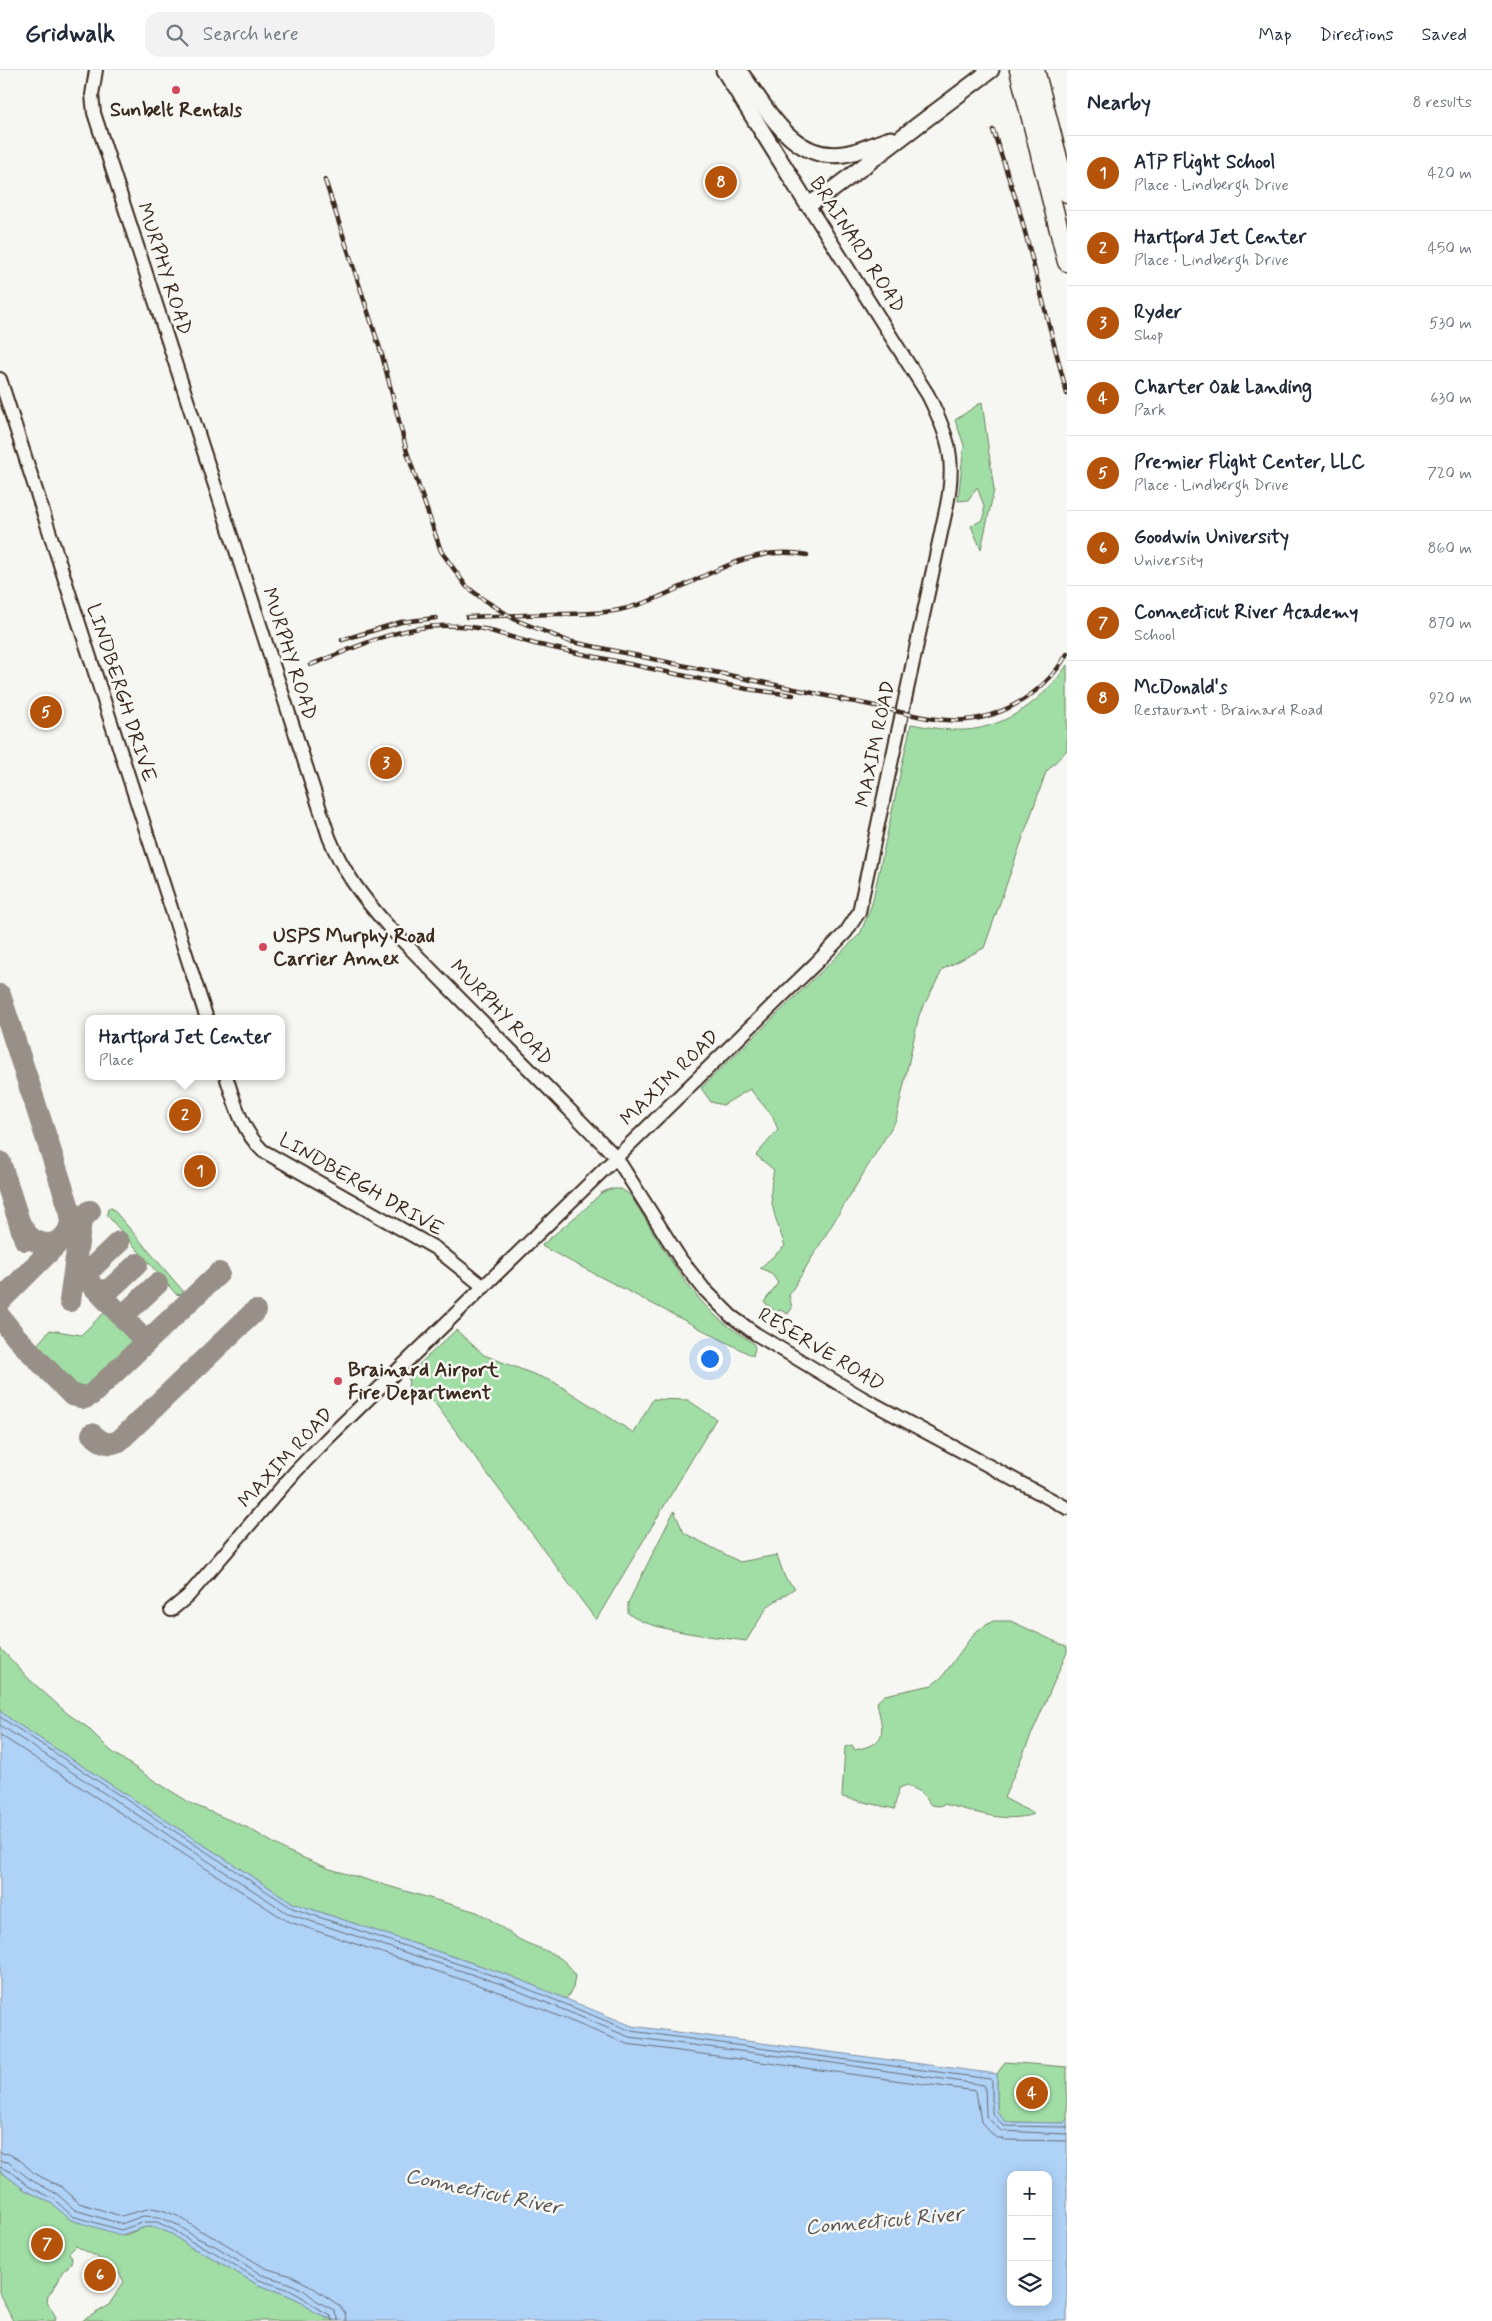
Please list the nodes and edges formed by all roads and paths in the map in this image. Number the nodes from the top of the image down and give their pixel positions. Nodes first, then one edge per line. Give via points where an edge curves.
1 (96, 70) edge
2 (724, 70) edge
3 (738, 70) edge
4 (991, 70) edge
5 (1019, 70) edge
6 (1035, 70) edge
7 (1040, 70) edge
8 (900, 137) junction
9 (1054, 143) junction
10 (1067, 193) edge
11 (808, 205) junction
12 (1067, 262) edge
13 (0, 379) edge
14 (949, 444) joint
15 (206, 1015) edge
16 (227, 1080) edge
17 (616, 1157) junction
18 (484, 1286) junction
19 (1067, 1508) edge
20 (171, 1610) dead end

1 - 17 street, MURPHY ROAD via 92,94 94,114 336,854 354,886 388,926
2 - 11 main road, BRAINARD ROAD
3 - 8 main road via 783,131 807,149 843,155
4 - 8 main road
5 - 12 highway
6 - 9 highway
7 - 9 highway
8 - 11 main road
9 - 10 highway
11 - 14 street, BRAINARD ROAD via 928,395
13 - 15 street, LINDBERGH DRIVE
14 - 17 street, MAXIM ROAD via 952,470 948,502 859,912 846,932
16 - 18 street, LINDBERGH DRIVE via 241,1121 263,1152 428,1244
17 - 18 street, MAXIM ROAD
17 - 19 street, RESERVE ROAD via 681,1260 731,1316 861,1397
18 - 20 street, MAXIM ROAD via 313,1454 188,1596

